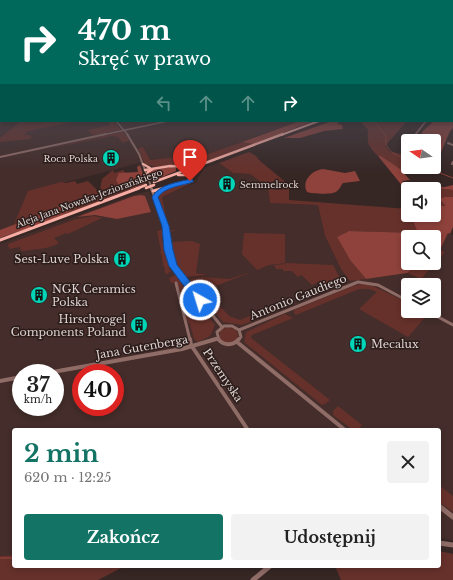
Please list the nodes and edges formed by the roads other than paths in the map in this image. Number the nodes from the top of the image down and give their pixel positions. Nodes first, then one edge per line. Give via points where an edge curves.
1 (117, 122) edge
2 (163, 122) edge
3 (316, 122) edge
4 (425, 122) edge
5 (125, 130) junction
6 (416, 134) edge
7 (448, 143) dead end
8 (453, 144) edge
9 (253, 146) junction
10 (0, 157) edge
11 (206, 163) junction
12 (143, 164) junction
13 (175, 166) junction
14 (153, 169) junction
15 (145, 170) junction
16 (147, 176) junction
17 (191, 177) junction
18 (163, 179) junction
19 (153, 184) junction
20 (160, 190) junction
21 (153, 191) junction
22 (155, 197) junction
23 (0, 240) edge
24 (176, 283) dead end
25 (401, 298) edge
26 (440, 318) edge
27 (453, 325) edge
28 (222, 327) junction
29 (239, 330) junction
30 (217, 339) junction
31 (237, 342) junction
32 (192, 347) junction
33 (64, 370) edge
34 (12, 379) edge
35 (0, 381) edge
36 (247, 428) edge
37 (343, 428) edge
38 (441, 508) edge
39 (453, 517) edge
40 (441, 543) edge
41 (453, 545) edge
42 (268, 568) edge
43 (253, 580) edge

1 - 5 street
2 - 5 street
3 - 9 main road, Aleja Jana Nowaka-Jeziorańskiego
4 - 6 street
5 - 10 street
5 - 12 street
7 - 8 street
9 - 11 main road, Aleja Jana Nowaka-Jeziorańskiego
9 - 17 main road via 198,168
11 - 13 main road via 189,167
11 - 18 main road, Aleja Jana Nowaka-Jeziorańskiego
12 - 14 main road
12 - 15 street
13 - 14 main road
13 - 18 main road via 178,171
14 - 15 main road
14 - 16 main road
15 - 16 street
16 - 19 street
17 - 19 main road via 182,175
17 - 20 main road via 189,182
18 - 19 main road, Aleja Jana Nowaka-Jeziorańskiego
19 - 20 main road
19 - 21 street
19 - 23 main road, bridge
20 - 21 main road
20 - 22 main road
21 - 22 street
22 - 28 street via 166,226 168,250 173,266
24 - 32 street, Przemyska
25 - 29 street, Antonio Gaudiego via 376,285 358,282
26 - 27 street
28 - 29 street via 232,326
28 - 30 street via 217,331
29 - 31 street via 241,337
30 - 31 street via 225,345
30 - 32 street, Jana Gutenberga
31 - 37 street
32 - 33 street, Jana Gutenberga
32 - 36 street, Przemyska
34 - 35 street
38 - 39 street
40 - 41 street
42 - 43 street

